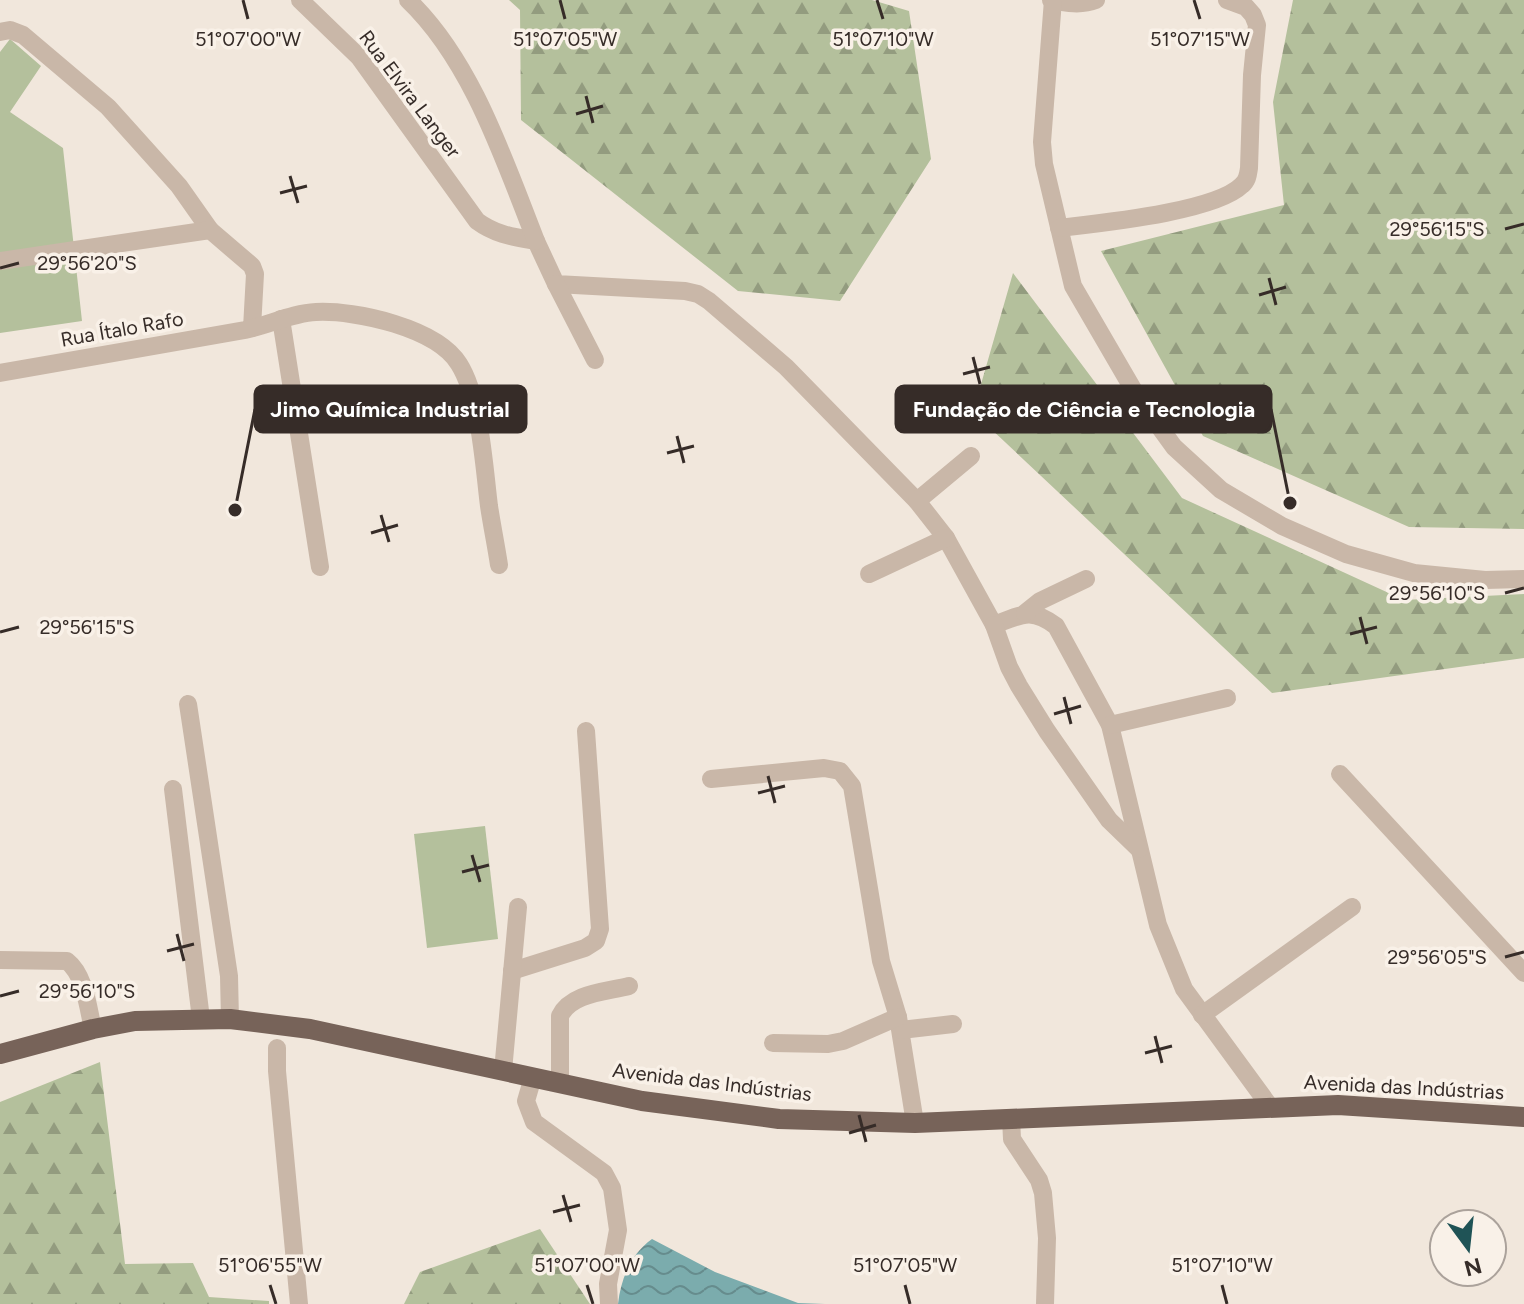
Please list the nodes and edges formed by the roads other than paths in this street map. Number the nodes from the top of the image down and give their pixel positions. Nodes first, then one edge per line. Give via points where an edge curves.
1 (300, 0) edge
2 (408, 0) edge
3 (1052, 0) edge
4 (1096, 0) edge
5 (1227, 0) edge
6 (0, 32) edge
7 (1059, 228) junction
8 (210, 230) junction
9 (536, 241) junction
10 (0, 261) edge
11 (556, 284) junction
12 (281, 319) junction
13 (252, 328) junction
14 (595, 360) dead end
15 (0, 373) edge
16 (971, 456) dead end
17 (917, 501) junction
18 (946, 538) junction
19 (499, 565) dead end
20 (320, 567) dead end
21 (869, 574) dead end
22 (1086, 579) dead end
23 (1524, 579) edge
24 (1025, 613) junction
25 (994, 625) junction
26 (1227, 698) dead end
27 (188, 704) dead end
28 (1110, 725) junction
29 (586, 731) dead end
30 (1340, 774) dead end
31 (711, 779) dead end
32 (173, 789) dead end
33 (1139, 850) junction
34 (518, 907) dead end
35 (1352, 907) dead end
36 (0, 960) edge
37 (512, 971) junction
38 (1524, 973) edge
39 (629, 986) dead end
40 (1202, 1015) junction
41 (201, 1019) junction
42 (230, 1019) junction
43 (900, 1024) junction
44 (953, 1024) dead end
45 (93, 1029) junction
46 (773, 1043) dead end
47 (277, 1048) dead end
48 (0, 1054) edge
49 (503, 1071) junction
50 (533, 1077) junction
51 (560, 1083) junction
52 (1271, 1108) junction
53 (1524, 1117) edge
54 (1011, 1118) junction
55 (915, 1123) junction
56 (299, 1304) edge
57 (609, 1304) edge
58 (1045, 1304) edge

1 - 9 street, Rua Elvira Langer via 359,57 477,221 501,235
2 - 9 street via 461,68
3 - 4 street
3 - 7 street via 1042,142
5 - 7 street via 1246,7 1257,25 1247,180 1195,207
6 - 8 street via 23,35 108,107 179,186
7 - 23 street via 1073,286 1137,396 1174,447 1221,490 1282,526 1346,554 1414,573
8 - 10 street
8 - 13 street via 252,266
9 - 11 street
11 - 14 street
11 - 17 street via 698,294 786,367
12 - 13 street, Rua Ítalo Rafo
12 - 19 street, Rua Ítalo Rafo via 312,312 373,317 429,337 459,362 469,382 481,439
12 - 20 street
13 - 15 street, Rua Ítalo Rafo
16 - 17 street
17 - 18 street
18 - 21 street
18 - 25 street
22 - 24 street
24 - 25 street
24 - 28 street via 1042,615 1056,626
25 - 33 street via 1009,667 1047,731 1109,820
26 - 28 street
27 - 42 street via 229,976
28 - 33 street
29 - 37 street via 600,929 596,941 585,948
30 - 38 street
31 - 43 street via 824,768 840,771 852,786 881,961
32 - 41 street
33 - 40 street via 1158,925 1184,989
34 - 37 street
35 - 40 street
36 - 45 street via 67,961 74,966
37 - 49 street
39 - 51 street via 564,1007
40 - 52 street
41 - 42 main road, Avenida das Indústrias
41 - 45 main road, Avenida das Indústrias via 135,1021
42 - 49 main road, Avenida das Indústrias via 310,1029
43 - 44 street
43 - 46 street via 828,1044
43 - 55 street
45 - 48 main road, Avenida das Indústrias
47 - 56 street
49 - 50 main road, Avenida das Indústrias
50 - 51 main road, Avenida das Indústrias
50 - 57 street via 526,1101 534,1122 609,1179 618,1230
51 - 55 main road, Avenida das Indústrias via 642,1101 779,1119
52 - 53 main road, Avenida das Indústrias via 1338,1105
52 - 54 main road, Avenida das Indústrias
54 - 55 main road, Avenida das Indústrias
54 - 58 street via 1012,1139 1043,1193

